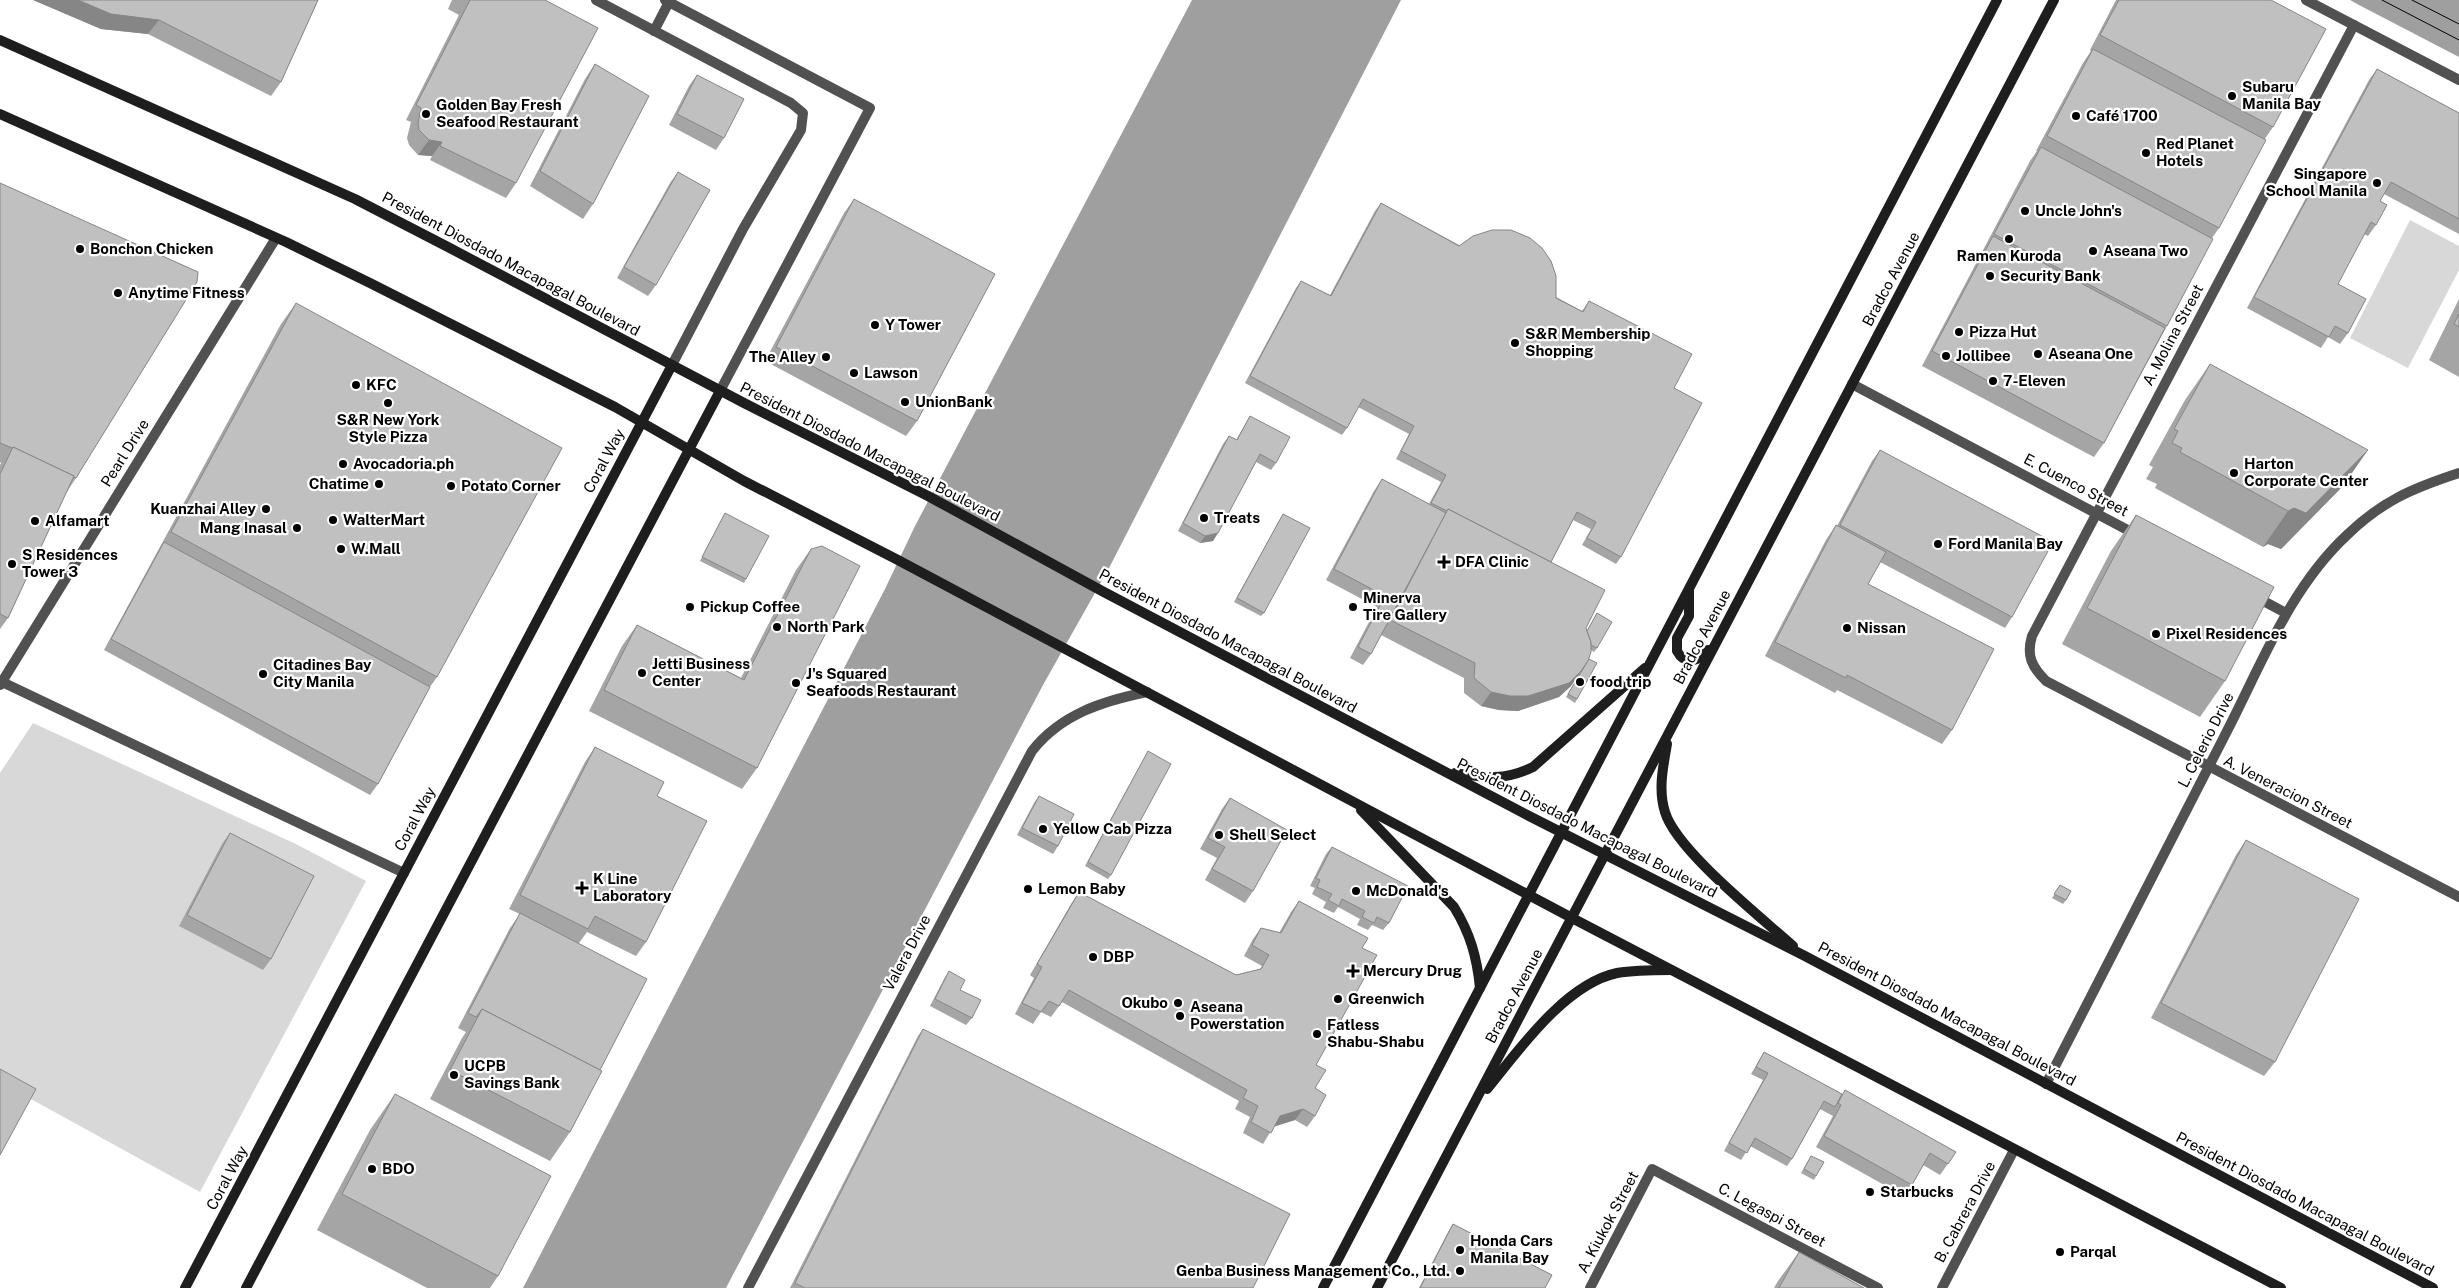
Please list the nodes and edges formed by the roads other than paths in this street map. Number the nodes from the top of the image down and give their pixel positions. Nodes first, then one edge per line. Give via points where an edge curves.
1 (596, 0) edge
2 (1997, 0) edge
3 (2054, 0) edge
4 (2306, 0) edge
5 (668, 1) edge
6 (2354, 25) junction
7 (654, 31) junction
8 (0, 40) edge
9 (2459, 80) edge
10 (0, 114) edge
11 (276, 238) junction
12 (672, 365) junction
13 (1852, 384) junction
14 (720, 391) junction
15 (641, 422) junction
16 (690, 449) junction
17 (2459, 473) edge
18 (2096, 513) junction
19 (2148, 540) edge
20 (1689, 590) junction
21 (2243, 591) edge
22 (2286, 613) junction
23 (1720, 635) junction
24 (2031, 662) joint
25 (1650, 664) junction
26 (1, 683) edge
27 (1147, 692) junction
28 (1669, 732) junction
29 (2209, 767) junction
30 (1446, 772) junction
31 (1354, 802) junction
32 (1561, 832) junction
33 (1605, 854) junction
34 (404, 873) junction
35 (1529, 895) junction
36 (2459, 897) edge
37 (1572, 918) junction
38 (1803, 955) junction
39 (1673, 970) junction
40 (1480, 989) junction
41 (2046, 1084) junction
42 (1473, 1107) junction
43 (2014, 1150) junction
44 (1652, 1169) joint
45 (185, 1288) edge
46 (246, 1288) edge
47 (748, 1288) edge
48 (1324, 1288) edge
49 (1378, 1288) edge
50 (1590, 1288) edge
51 (1878, 1288) edge
52 (1942, 1288) edge
53 (2282, 1288) edge
54 (2433, 1288) edge

1 - 7 street
2 - 20 main road
3 - 13 main road, Bradco Avenue
4 - 6 street
5 - 7 street
5 - 14 street via 870,108
6 - 9 street
6 - 18 street, A. Molina Street
7 - 12 street via 791,103 803,113 801,130 743,229
8 - 12 main road, President Diosdado Macapagal Boulevard via 355,199
10 - 11 main road
11 - 15 main road
11 - 26 street, Pearl Drive
12 - 14 main road, President Diosdado Macapagal Boulevard
12 - 15 main road, Coral Way
13 - 18 street, E. Cuenco Street
13 - 23 main road, Bradco Avenue
14 - 16 main road
14 - 30 main road, President Diosdado Macapagal Boulevard via 928,496
15 - 16 main road
15 - 34 main road, Coral Way
16 - 27 main road via 744,481
16 - 46 main road
17 - 22 street, L. Celerio Drive via 2420,486 2380,506 2346,535 2318,567
18 - 19 street, E. Cuenco Street
18 - 24 street, A. Molina Street via 2032,636 2029,646
20 - 23 main road via 1689,616 1676,642 1679,656 1696,660
20 - 25 main road
21 - 22 street
22 - 29 street, L. Celerio Drive
23 - 28 main road, Bradco Avenue
24 - 29 street, A. Veneracion Street via 2046,681
25 - 30 main road via 1533,767 1498,778
25 - 32 main road
26 - 34 street
27 - 31 main road
27 - 47 street, Valera Drive via 1081,711 1052,729 1032,751
28 - 33 main road, Bradco Avenue
28 - 38 main road via 1661,784 1669,823 1705,865
29 - 36 street, A. Veneracion Street
29 - 41 street, L. Celerio Drive
30 - 32 main road, President Diosdado Macapagal Boulevard
31 - 35 main road
31 - 40 main road via 1454,907 1473,945
32 - 33 main road, President Diosdado Macapagal Boulevard
32 - 35 main road
33 - 37 main road, Bradco Avenue
33 - 38 main road, President Diosdado Macapagal Boulevard
34 - 45 main road, Coral Way
35 - 37 main road
35 - 40 main road
37 - 39 main road
37 - 42 main road, Bradco Avenue
38 - 41 main road, President Diosdado Macapagal Boulevard
39 - 42 main road via 1616,974 1576,992 1535,1032
39 - 43 main road
40 - 48 main road
41 - 54 main road, President Diosdado Macapagal Boulevard
42 - 49 main road, Bradco Avenue
43 - 52 street, B. Cabrera Drive
43 - 53 main road
44 - 50 street, A. Kiukok Street
44 - 51 street, C. Legaspi Street

